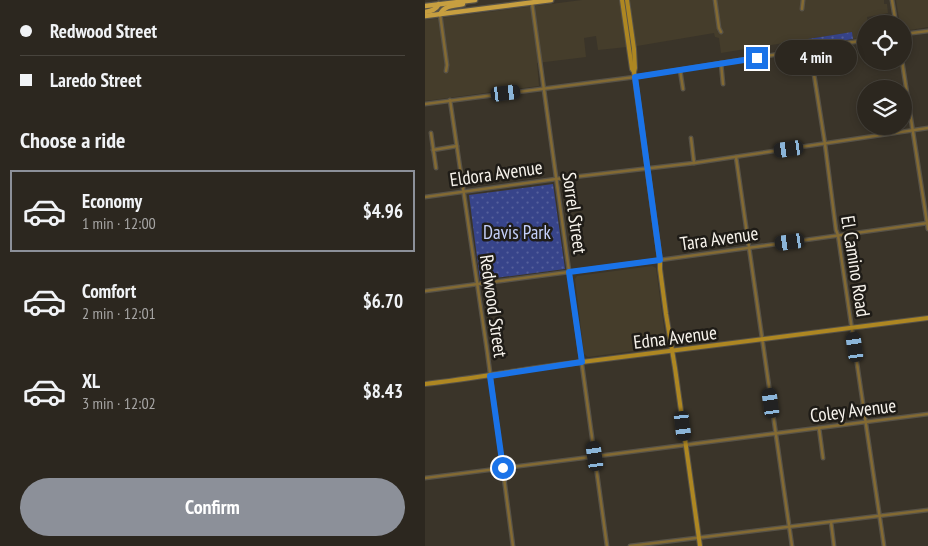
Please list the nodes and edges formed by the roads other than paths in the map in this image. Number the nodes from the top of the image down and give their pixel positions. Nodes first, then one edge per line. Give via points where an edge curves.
1 (471, 0) edge
2 (475, 0) edge
3 (522, 0) edge
4 (551, 0) edge
5 (622, 0) edge
6 (627, 0) edge
7 (715, 0) edge
8 (803, 0) edge
9 (892, 0) edge
10 (533, 1) edge
11 (438, 2) edge
12 (516, 4) junction
13 (425, 6) edge
14 (802, 9) dead end
15 (425, 14) edge
16 (440, 14) junction
17 (894, 15) edge
18 (928, 31) edge
19 (721, 32) dead end
20 (912, 33) edge
21 (857, 41) edge
22 (631, 44) junction
23 (810, 49) junction
24 (721, 63) junction
25 (680, 70) junction
26 (903, 70) edge
27 (446, 72) dead end
28 (635, 74) junction
29 (723, 84) dead end
30 (544, 88) junction
31 (683, 89) dead end
32 (450, 100) junction
33 (425, 104) edge
34 (928, 128) edge
35 (913, 130) junction
36 (431, 133) dead end
37 (691, 138) dead end
38 (825, 144) junction
39 (457, 146) junction
40 (433, 150) junction
41 (736, 157) junction
42 (694, 163) junction
43 (436, 168) dead end
44 (648, 168) junction
45 (557, 179) junction
46 (464, 191) junction
47 (425, 197) edge
48 (928, 223) edge
49 (928, 229) edge
50 (838, 235) junction
51 (749, 247) junction
52 (660, 260) junction
53 (569, 272) junction
54 (477, 284) junction
55 (425, 291) edge
56 (928, 318) edge
57 (852, 328) junction
58 (762, 340) junction
59 (672, 351) junction
60 (582, 362) junction
61 (490, 376) junction
62 (425, 384) edge
63 (928, 414) edge
64 (866, 422) junction
65 (819, 428) junction
66 (775, 434) junction
67 (685, 445) junction
68 (595, 456) junction
69 (823, 458) dead end
70 (503, 468) junction
71 (425, 478) edge
72 (928, 510) edge
73 (879, 516) junction
74 (831, 522) junction
75 (789, 527) junction
76 (699, 538) junction
77 (513, 546) edge
78 (607, 546) edge
79 (630, 546) edge
80 (700, 546) edge
81 (792, 546) edge
82 (834, 546) edge
83 (884, 546) edge

1 - 2 main road
1 - 11 main road
1 - 16 main road via 447,7
3 - 12 main road
4 - 10 main road
5 - 22 street
6 - 22 street
7 - 19 street
8 - 14 street
9 - 17 street
10 - 12 main road
10 - 30 street, Sorrel Street
11 - 13 main road
11 - 15 main road via 437,8
12 - 16 main road
15 - 16 main road
16 - 27 street
18 - 20 street
21 - 23 street
22 - 28 street
23 - 24 street
23 - 38 street, El Camino Road
24 - 25 street
24 - 29 street
25 - 28 street
25 - 31 street
26 - 35 street
28 - 30 street
28 - 44 street
30 - 32 street
30 - 45 street, Sorrel Street
32 - 33 street
32 - 39 street, Redwood Street
34 - 35 street, Eldora Avenue
35 - 38 street, Eldora Avenue
35 - 48 street
36 - 40 street
37 - 42 street
38 - 41 street, Eldora Avenue
38 - 50 street, El Camino Road
39 - 40 street
39 - 46 street, Redwood Street
40 - 43 street
41 - 42 street, Eldora Avenue
41 - 51 street
42 - 44 street, Eldora Avenue
44 - 45 street, Eldora Avenue
44 - 52 street
45 - 46 street, Eldora Avenue
45 - 53 street, Sorrel Street
46 - 47 street, Eldora Avenue
46 - 54 street, Redwood Street
48 - 49 street
48 - 50 street, Tara Avenue
50 - 51 street, Tara Avenue
50 - 57 street, El Camino Road
51 - 52 street, Tara Avenue
51 - 58 street
52 - 53 street, Tara Avenue
52 - 59 street
53 - 54 street, Tara Avenue
53 - 60 street, Sorrel Street
54 - 55 street, Tara Avenue
54 - 61 street, Redwood Street
56 - 57 street, Edna Avenue
57 - 58 street, Edna Avenue
57 - 64 street, El Camino Road
58 - 59 street, Edna Avenue
58 - 66 street
59 - 60 street, Edna Avenue
59 - 67 street
60 - 61 street, Edna Avenue
60 - 68 street, Sorrel Street
61 - 62 street, Edna Avenue
61 - 70 street, Redwood Street
63 - 64 street, Coley Avenue
64 - 65 street, Coley Avenue
64 - 73 street, El Camino Road
65 - 66 street, Coley Avenue
65 - 69 street
66 - 67 street, Coley Avenue
66 - 75 street
67 - 68 street, Coley Avenue
67 - 76 street
68 - 70 street, Coley Avenue
68 - 78 street, Sorrel Street
70 - 71 street, Coley Avenue
70 - 77 street, Redwood Street
72 - 73 street
73 - 74 street
73 - 83 street, El Camino Road
74 - 75 street
74 - 82 street
75 - 76 street
75 - 81 street
76 - 79 street
76 - 80 street

